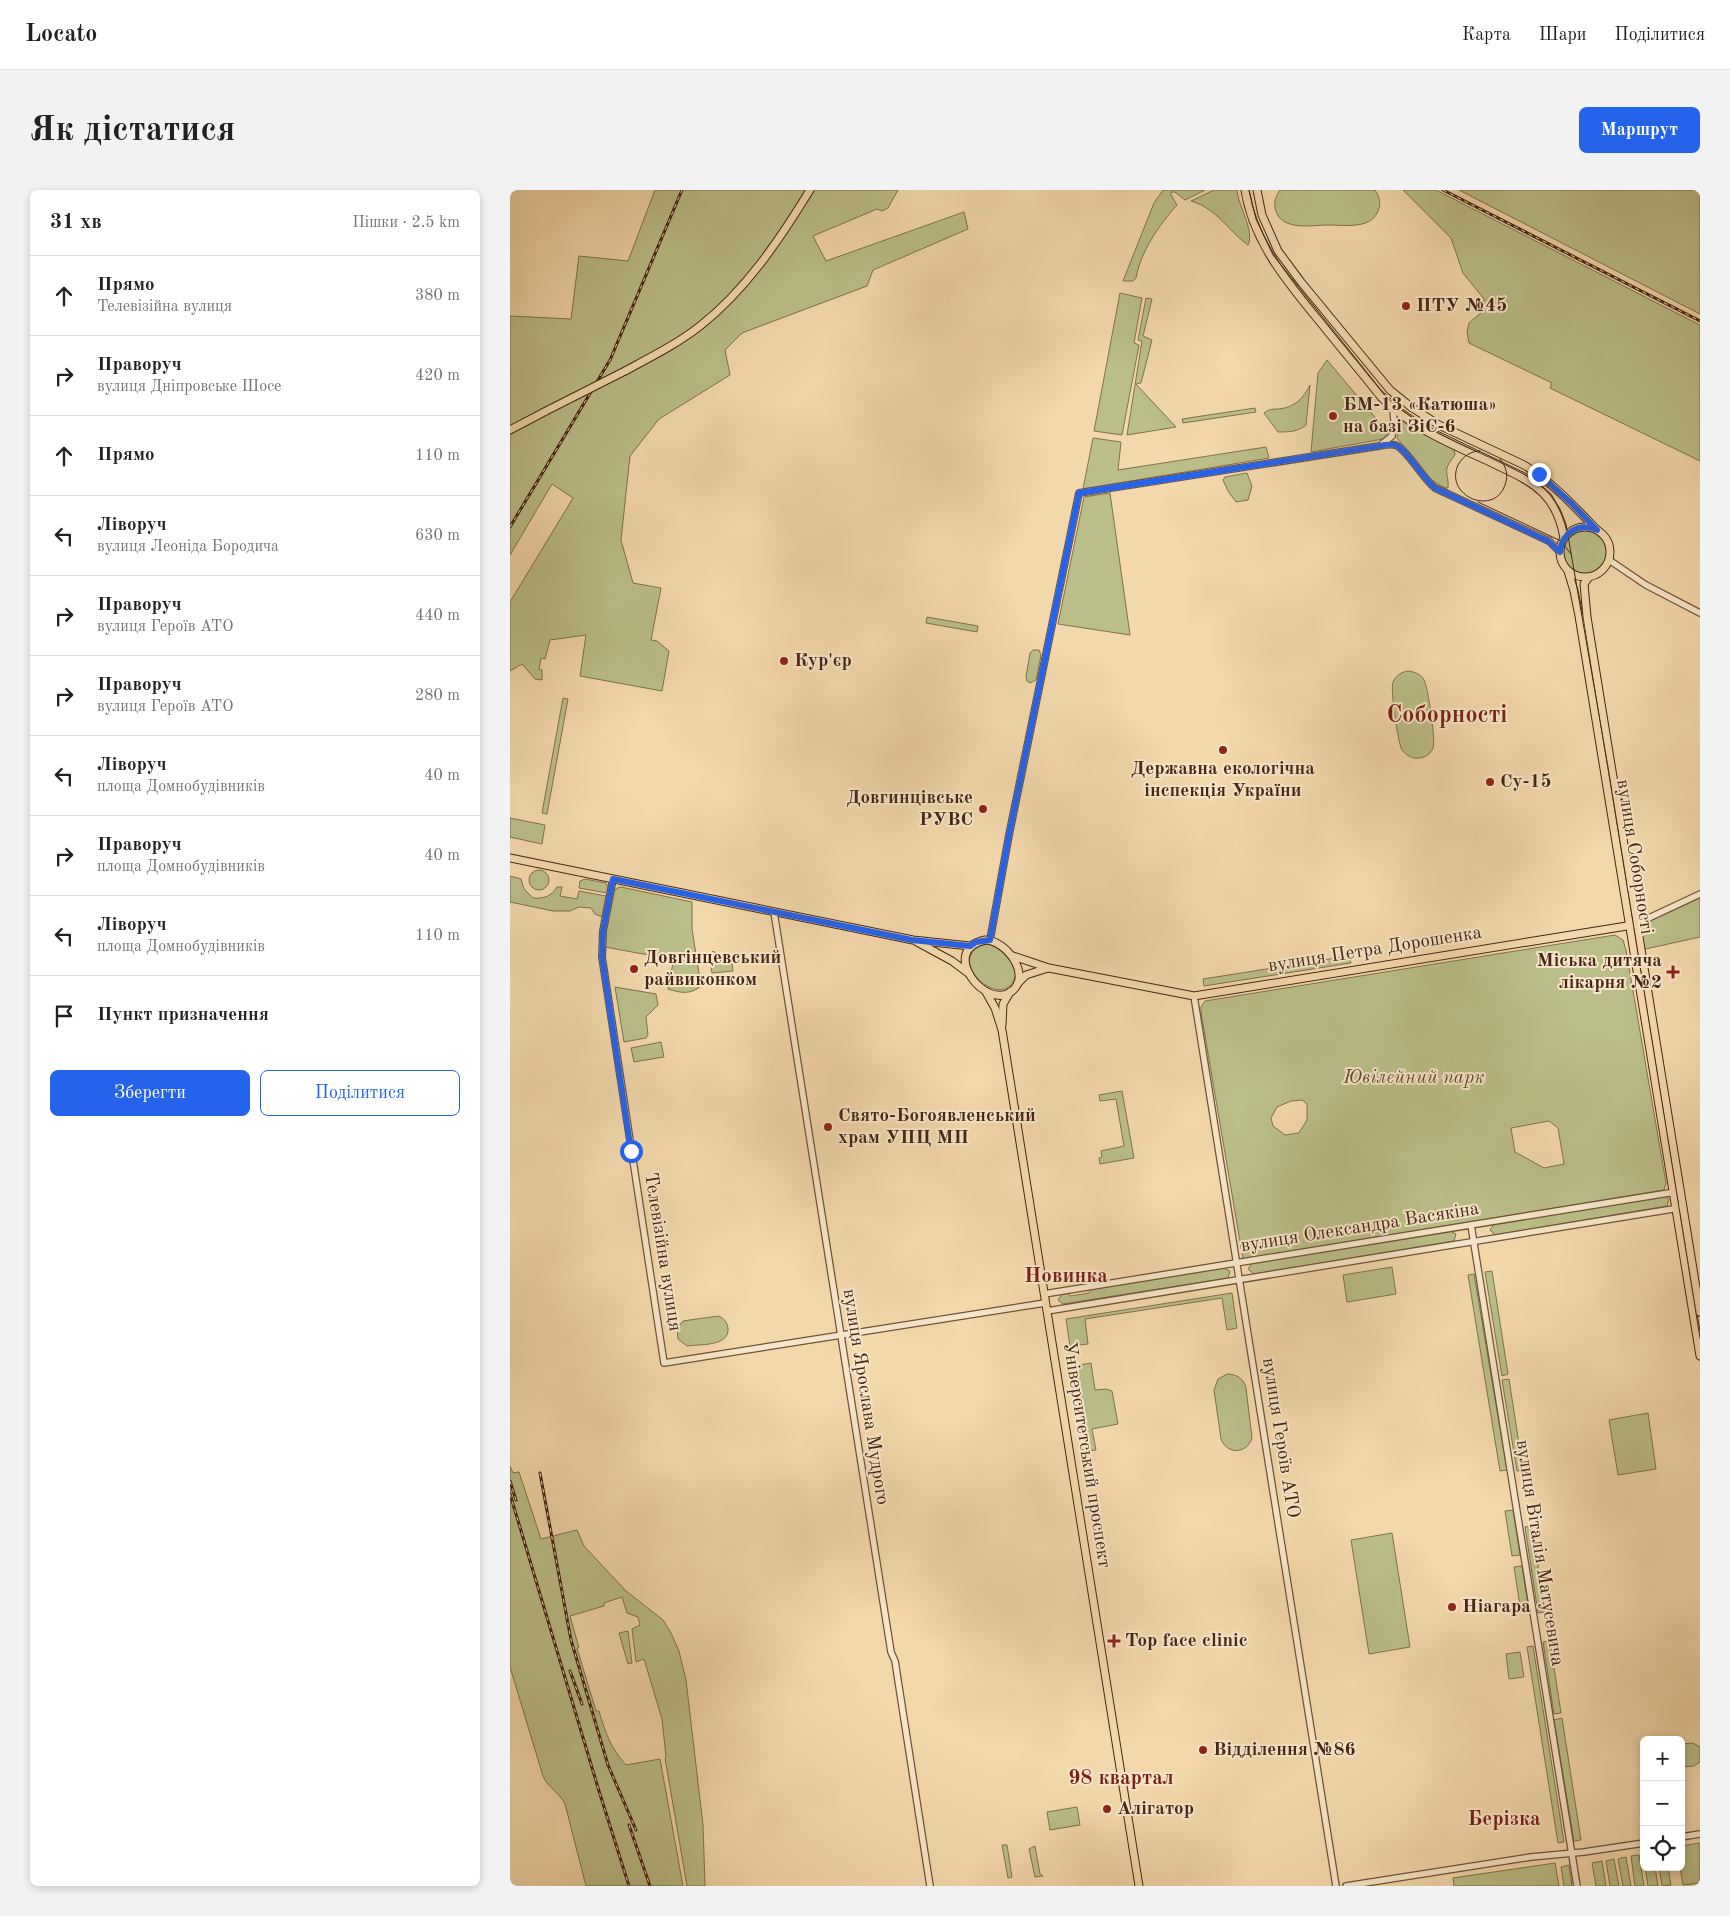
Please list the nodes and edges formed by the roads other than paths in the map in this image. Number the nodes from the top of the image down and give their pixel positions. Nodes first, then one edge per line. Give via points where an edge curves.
1 (810, 190) edge
2 (1245, 190) edge
3 (1257, 190) edge
4 (1393, 409) junction
5 (510, 430) edge
6 (1379, 446) junction
7 (1597, 530) junction
8 (1564, 538) junction
9 (1560, 552) junction
10 (1609, 560) junction
11 (1568, 571) junction
12 (1589, 577) junction
13 (1700, 613) edge
14 (510, 858) edge
15 (613, 879) junction
16 (1700, 894) edge
17 (774, 912) junction
18 (1638, 924) junction
19 (1629, 925) junction
20 (912, 940) junction
21 (990, 940) junction
22 (970, 946) junction
23 (1013, 956) junction
24 (1049, 968) junction
25 (968, 973) junction
26 (1018, 983) junction
27 (1012, 991) junction
28 (986, 992) junction
29 (1194, 996) junction
30 (1002, 1030) junction
31 (1676, 1192) junction
32 (1679, 1208) junction
33 (1471, 1225) junction
34 (1474, 1242) junction
35 (1236, 1263) junction
36 (1240, 1279) junction
37 (1044, 1294) junction
38 (1046, 1303) junction
39 (1047, 1311) junction
40 (1700, 1312) edge
41 (840, 1336) junction
42 (1700, 1356) edge
43 (1700, 1834) edge
44 (1685, 1836) edge
45 (1640, 1844) edge
46 (1571, 1852) junction
47 (930, 1886) edge
48 (1139, 1886) edge
49 (1336, 1886) edge
50 (1346, 1886) edge
51 (1577, 1886) edge

1 - 5 main road, bridge via 753,274 717,312 680,341
2 - 4 main road via 1260,239 1274,262
3 - 7 main road via 1262,215 1285,262 1390,390 1427,418 1539,474
4 - 6 street via 1392,436
4 - 8 main road via 1421,429 1513,474 1543,493 1555,509
6 - 9 street via 1399,447 1435,488 1548,541
6 - 21 street via 1079,493
7 - 8 main road via 1581,527 1571,530
7 - 10 main road via 1608,542
8 - 9 main road
9 - 11 main road
10 - 12 main road via 1602,571
10 - 13 street via 1646,585
11 - 12 main road
11 - 19 main road, вулиця Соборності via 1576,599
12 - 18 main road, вулиця Соборності via 1584,584 1584,595
14 - 15 main road
15 - 17 main road
15 - 41 street, Телевізійна вулиця via 603,931 602,957 664,1363
16 - 18 street, вулиця Петра Дорошенка
17 - 20 main road
17 - 41 street, вулиця Ярослава Мудрого
18 - 19 main road, вулиця Петра Дорошенка
18 - 31 main road, вулиця Соборності
19 - 29 main road, вулиця Петра Дорошенка
19 - 31 main road, вулиця Соборності
20 - 22 main road
20 - 25 main road
21 - 22 main road
21 - 23 main road
22 - 25 main road via 965,960
23 - 24 main road, вулиця Петра Дорошенка
23 - 26 main road
24 - 26 main road via 1030,973
24 - 29 main road, вулиця Петра Дорошенка
25 - 28 main road
26 - 27 main road
27 - 28 main road via 1002,995
27 - 30 main road via 1004,1004
28 - 30 main road
29 - 35 street, вулиця Героїв АТО
30 - 37 main road, Університетський проспект
31 - 32 main road, вулиця Соборності
31 - 33 street, вулиця Олександра Васякіна
32 - 34 street, вулиця Олександра Васякіна
32 - 40 main road, вулиця Соборності
32 - 42 main road, вулиця Соборності
33 - 34 street, вулиця Віталія Матусевича
33 - 35 street, вулиця Олександра Васякіна
34 - 36 street, вулиця Олександра Васякіна
34 - 46 street, вулиця Віталія Матусевича
35 - 36 street, вулиця Героїв АТО
35 - 37 street, вулиця Олександра Васякіна
36 - 39 street, вулиця Олександра Васякіна
36 - 49 street, вулиця Героїв АТО
37 - 38 main road, Університетський проспект
38 - 39 main road, Університетський проспект
38 - 41 street
39 - 48 main road, Університетський проспект
41 - 47 street, вулиця Ярослава Мудрого
43 - 44 street
45 - 46 street
46 - 50 street
46 - 51 street, вулиця Віталія Матусевича

